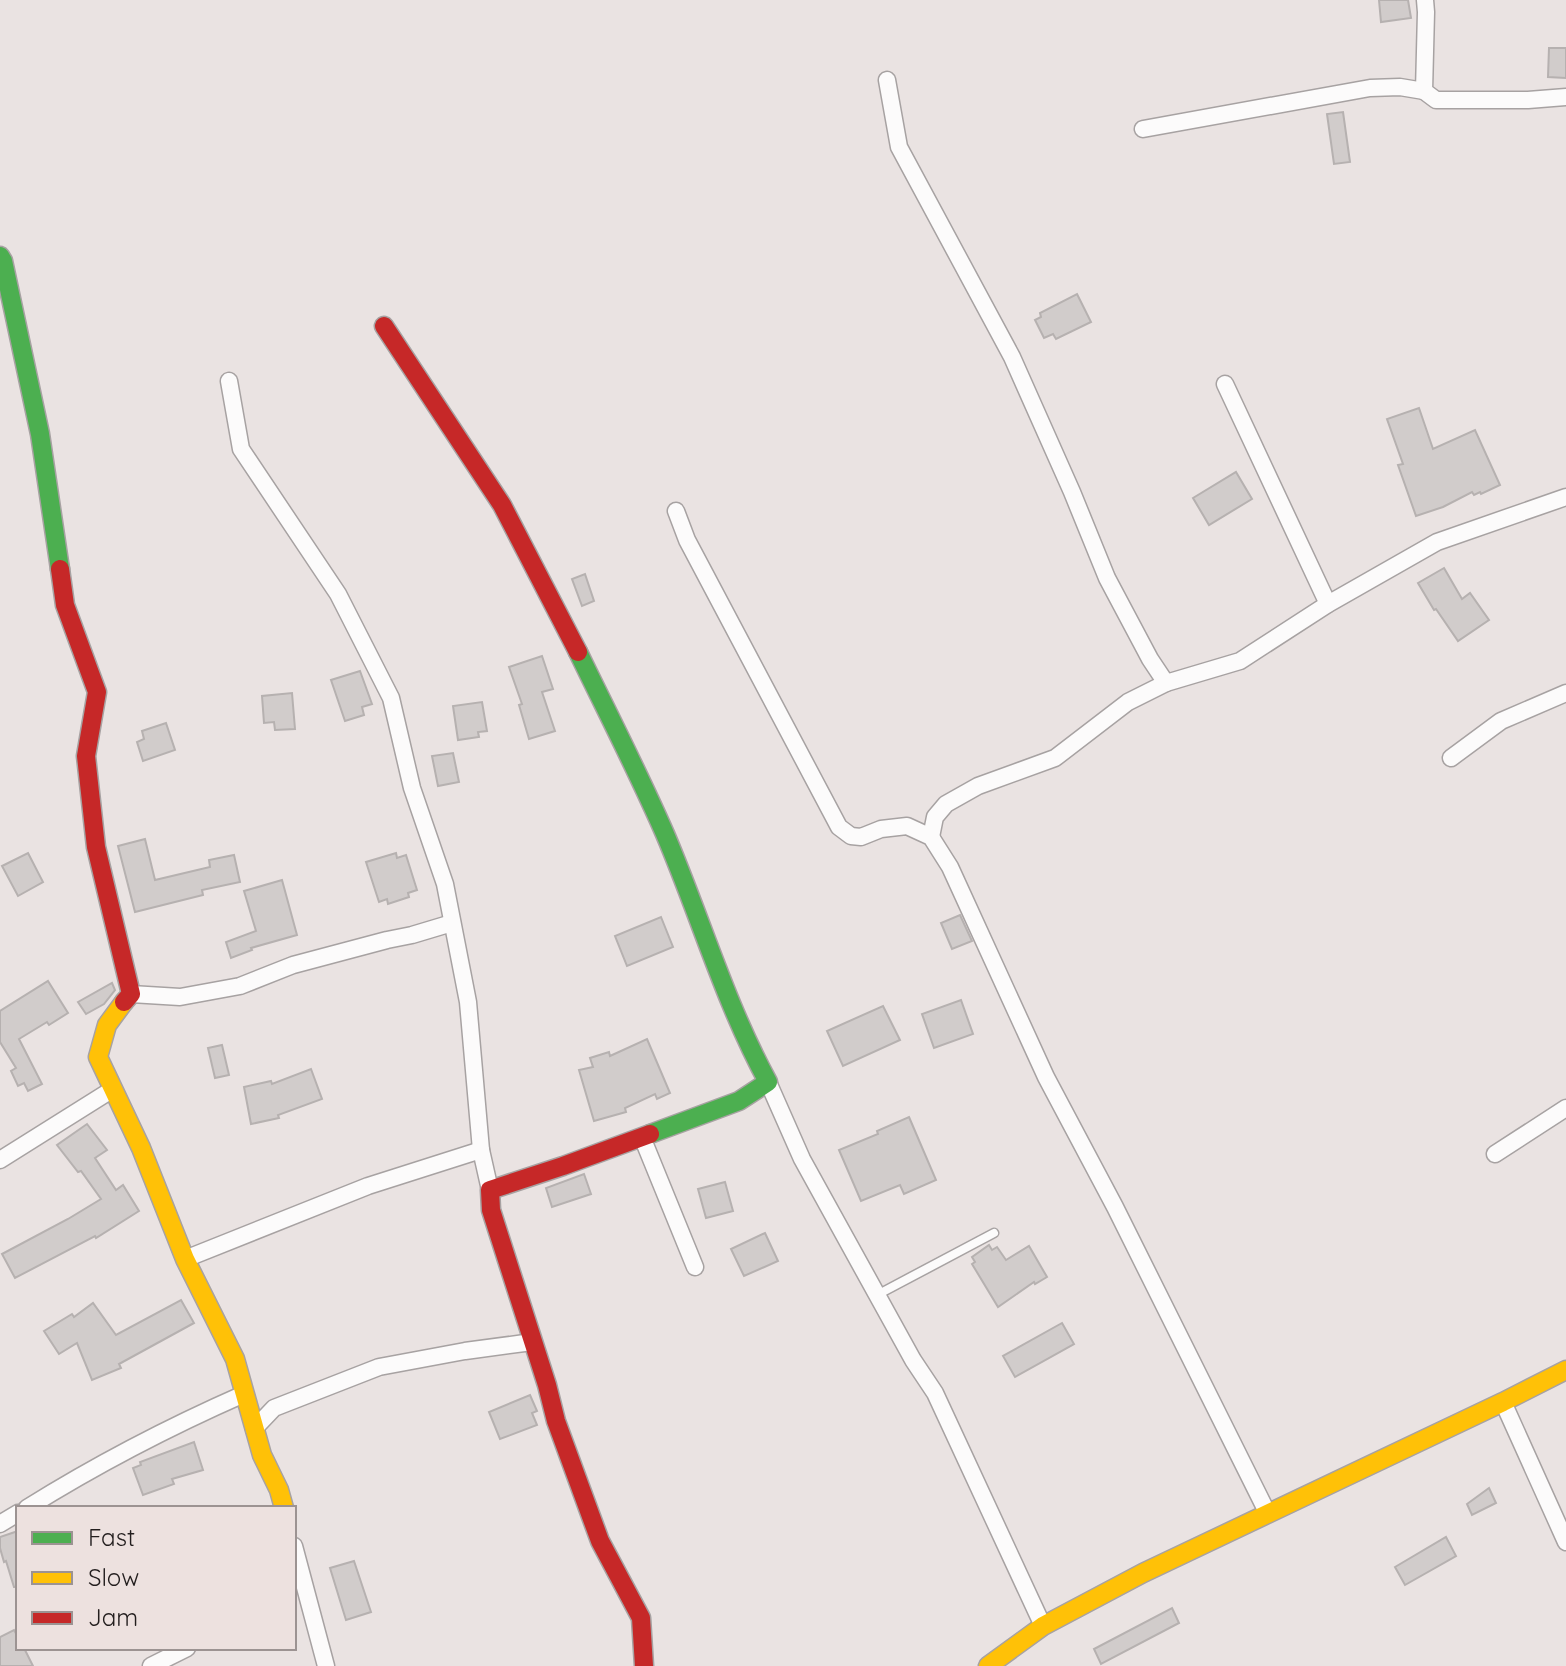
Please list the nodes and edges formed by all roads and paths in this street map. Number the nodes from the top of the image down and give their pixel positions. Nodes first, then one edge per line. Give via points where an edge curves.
1 (1425, 0) edge
2 (887, 80) dead end
3 (1424, 91) junction
4 (1566, 97) edge
5 (1143, 129) dead end
6 (0, 256) edge
7 (384, 326) dead end
8 (229, 381) dead end
9 (1225, 384) dead end
10 (1566, 497) edge
11 (676, 511) dead end
12 (1328, 604) junction
13 (1166, 683) junction
14 (1566, 693) edge
15 (1451, 758) dead end
16 (931, 837) junction
17 (452, 923) junction
18 (131, 994) junction
19 (768, 1082) junction
20 (113, 1089) junction
21 (1566, 1108) edge
22 (642, 1137) junction
23 (481, 1150) junction
24 (1495, 1154) dead end
25 (0, 1160) edge
26 (490, 1190) junction
27 (994, 1233) dead end
28 (185, 1259) junction
29 (695, 1267) dead end
30 (877, 1295) junction
31 (532, 1342) junction
32 (1566, 1370) edge
33 (244, 1394) junction
34 (1503, 1402) junction
35 (254, 1429) junction
36 (31, 1506) edge
37 (283, 1506) edge
38 (1267, 1512) junction
39 (1566, 1542) edge
40 (296, 1561) edge
41 (302, 1607) edge
42 (1043, 1626) junction
43 (183, 1650) edge
44 (151, 1666) edge
45 (326, 1666) edge
46 (644, 1666) edge
47 (988, 1666) edge

1 - 3 street
2 - 13 street via 899,147 1012,357 1107,578
3 - 4 street via 1436,100
3 - 5 street via 1370,88
6 - 18 street via 40,434 65,605 97,692 86,756 96,847
7 - 19 street via 502,505 570,635 665,835 719,976
8 - 17 street via 241,449 338,594 391,698
9 - 12 street
10 - 12 street via 1437,542
11 - 16 street via 839,827 861,837 907,826
12 - 13 street via 1240,661
13 - 16 street via 1128,702 1055,758 978,786 946,804 935,817
14 - 15 street via 1501,721
16 - 38 street
17 - 18 street via 293,965 240,986 180,997
17 - 23 street via 468,1002
18 - 20 street via 107,1025 98,1057
19 - 22 street via 749,1096
19 - 30 street via 802,1159
20 - 25 street
20 - 28 street
21 - 24 street
22 - 26 street
22 - 29 street
23 - 26 street
23 - 28 street via 368,1186
26 - 31 street via 491,1210
27 - 30 lane
28 - 33 street via 235,1359
30 - 42 street via 935,1393
31 - 35 street via 379,1367 274,1408
31 - 46 street via 600,1541 641,1618
32 - 34 street
33 - 35 street
33 - 36 street
34 - 38 street
34 - 39 street
35 - 37 street
38 - 42 street
40 - 41 street
41 - 45 street
42 - 47 street
43 - 44 street

